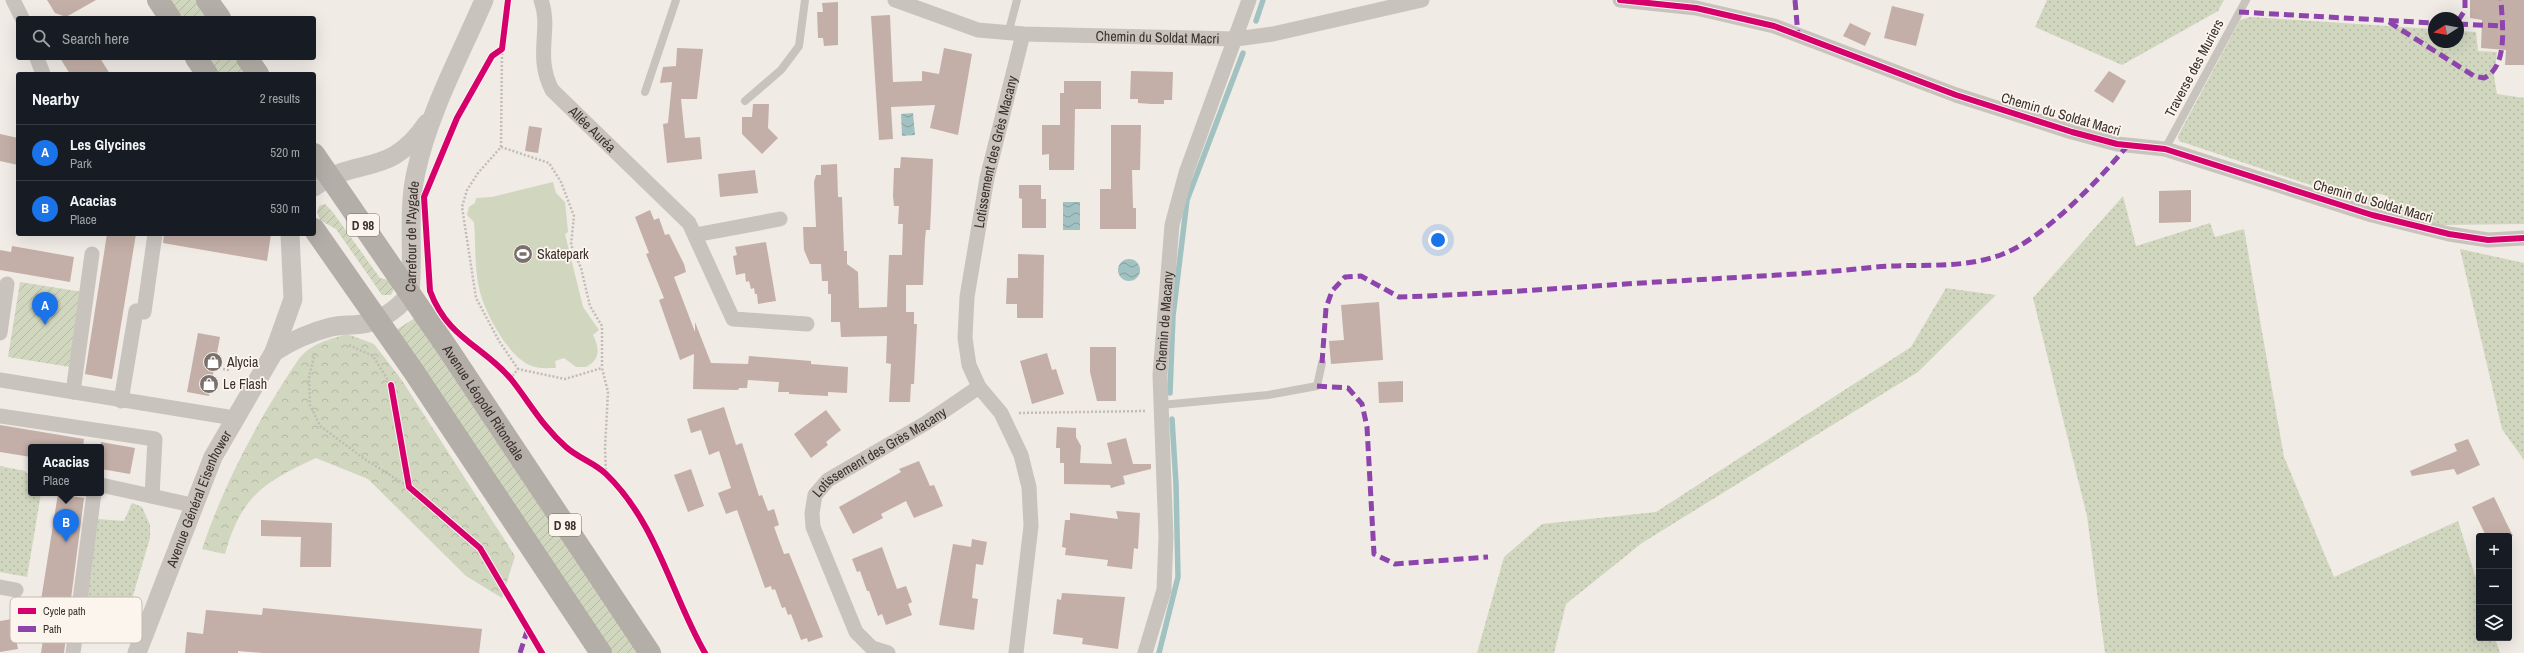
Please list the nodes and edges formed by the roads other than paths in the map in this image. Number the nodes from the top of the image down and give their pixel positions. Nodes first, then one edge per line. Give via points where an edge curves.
1 (13, 0) edge
2 (158, 0) edge
3 (207, 0) edge
4 (484, 0) edge
5 (541, 0) edge
6 (676, 0) edge
7 (805, 0) edge
8 (895, 0) edge
9 (1017, 0) edge
10 (1249, 0) edge
11 (1422, 0) edge
12 (1620, 0) edge
13 (2246, 0) edge
14 (21, 16) edge
15 (169, 16) edge
16 (219, 16) edge
17 (1015, 34) junction
18 (1236, 39) junction
19 (38, 60) edge
20 (197, 60) edge
21 (248, 60) edge
22 (42, 72) edge
23 (206, 72) edge
24 (257, 72) edge
25 (645, 92) dead end
26 (744, 101) dead end
27 (437, 109) junction
28 (2165, 149) junction
29 (316, 161) edge
30 (322, 182) edge
31 (780, 219) dead end
32 (316, 231) edge
33 (695, 235) junction
34 (155, 236) edge
35 (290, 236) edge
36 (2524, 238) edge
37 (92, 254) dead end
38 (7, 284) dead end
39 (410, 293) junction
40 (378, 319) junction
41 (807, 324) dead end
42 (0, 333) edge
43 (274, 352) junction
44 (1322, 363) dead end
45 (0, 380) edge
46 (979, 387) junction
47 (72, 392) junction
48 (121, 401) junction
49 (1161, 408) junction
50 (0, 416) edge
51 (234, 418) junction
52 (104, 486) edge
53 (94, 496) edge
54 (152, 496) junction
55 (192, 505) junction
56 (0, 587) edge
57 (16, 590) dead end
58 (80, 597) edge
59 (142, 642) edge
60 (74, 643) edge
61 (142, 643) edge
62 (73, 653) edge
63 (138, 653) edge
64 (601, 653) edge
65 (650, 653) edge
66 (888, 653) edge
67 (1016, 653) edge
68 (1145, 653) edge

1 - 14 street
2 - 15 highway
3 - 16 highway
4 - 27 street
5 - 33 street, Allée Auréa via 544,11 542,62 552,90 689,223
6 - 25 lane
7 - 26 lane via 799,46 781,70
8 - 17 street, Chemin du Soldat Macri via 978,30
9 - 17 lane
10 - 18 street, Chemin de Macany
11 - 18 street, Chemin du Soldat Macri via 1274,34
12 - 28 street, Chemin du Soldat Macri via 1696,8 1774,26 1956,95 2064,130 2117,144
13 - 28 lane, Traverse des Muriers
17 - 18 street, Chemin du Soldat Macri
17 - 46 street, Lotissement des Grès Macany via 967,297 965,338 969,365
18 - 49 street, Chemin de Macany via 1186,173 1172,226 1160,375
19 - 22 street
20 - 23 highway
21 - 24 highway
27 - 30 street via 415,140 399,154 382,163
27 - 39 street, Carrefour de l'Aygade via 416,171
28 - 36 street, Chemin du Soldat Macri via 2380,217 2450,234 2488,240
29 - 30 highway, Avenue Léopold Ritondale / D 98
30 - 39 highway, Avenue Léopold Ritondale / D 98
31 - 33 street
32 - 40 highway
33 - 41 street, Allée Auréa via 733,319
34 - 48 street via 144,312 136,311
35 - 43 street via 293,299
37 - 47 street
38 - 42 street
39 - 40 street, Carrefour de l'Aygade via 404,301
39 - 65 highway, Avenue Léopold Ritondale / D 98
40 - 43 street, Carrefour de l'Aygade via 320,330 286,344
40 - 64 highway
43 - 51 street, Avenue Général Eisenhower
44 - 49 lane via 1317,386 1268,395
45 - 47 street
46 - 66 street, Lotissement des Grès Macany via 926,423 828,480 815,495 813,528 856,632 872,648
46 - 67 street, Lotissement des Grès Macany via 1000,413 1021,455 1029,487 1031,526
47 - 48 street
48 - 51 street
49 - 68 street, Chemin de Macany via 1166,537 1164,590
50 - 54 street via 155,439
51 - 55 street, Avenue Général Eisenhower
52 - 54 street
53 - 58 street
54 - 55 street
55 - 59 street, Avenue Général Eisenhower
56 - 57 street
60 - 62 street
61 - 63 street, Avenue Général Eisenhower

